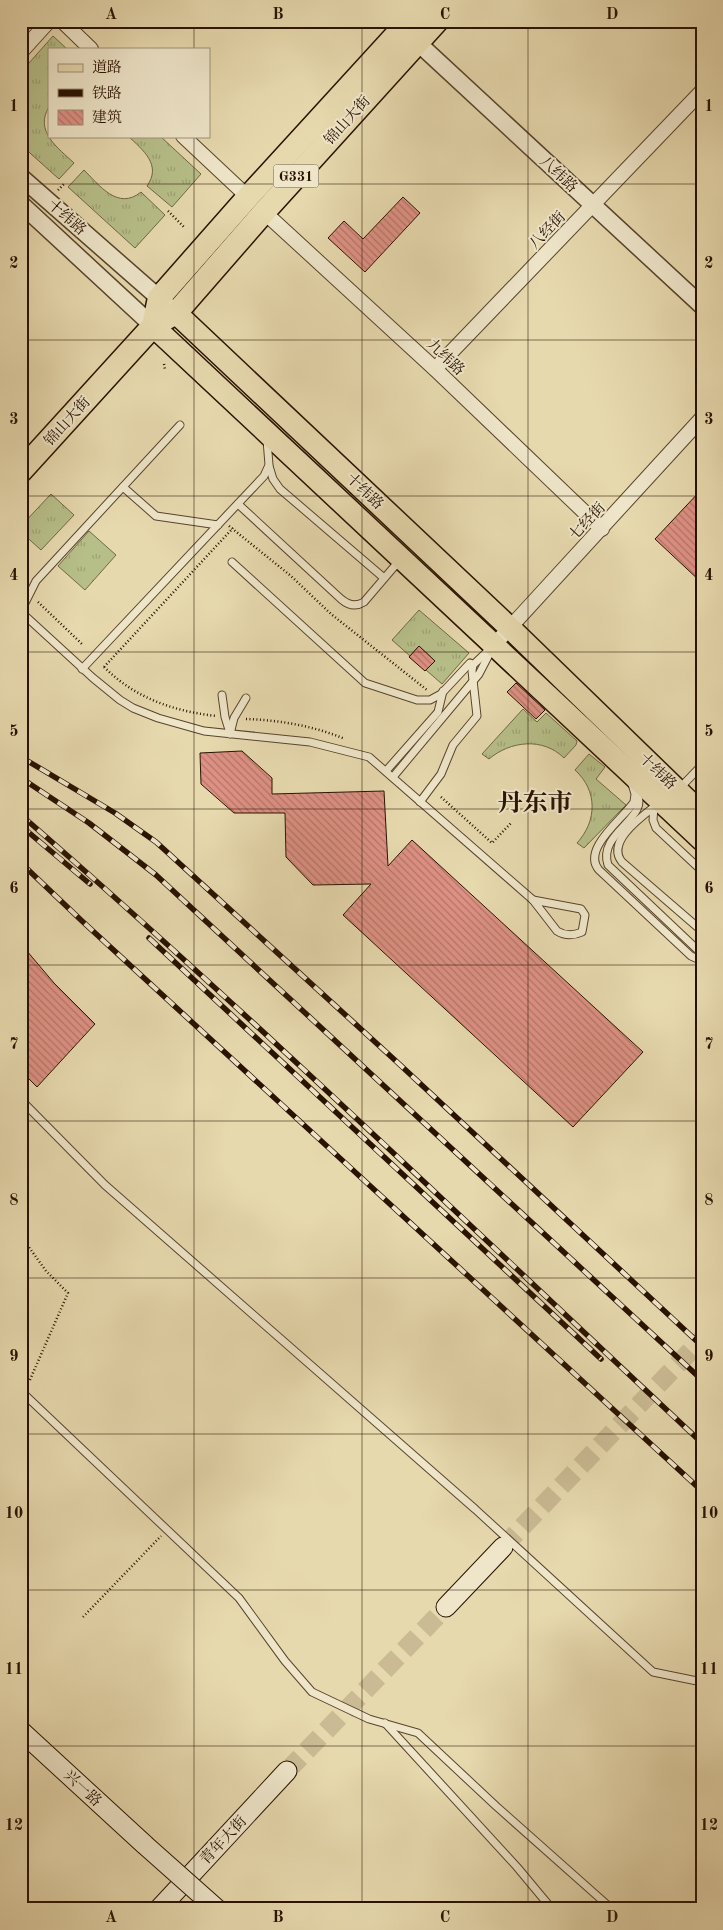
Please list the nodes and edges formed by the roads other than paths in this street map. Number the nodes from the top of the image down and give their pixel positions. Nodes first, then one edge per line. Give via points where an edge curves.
1 (49, 21) edge
2 (62, 21) edge
3 (437, 21) edge
4 (408, 27) edge
5 (90, 48) edge
6 (21, 52) edge
7 (702, 91) edge
8 (185, 138) edge
9 (21, 176) edge
10 (21, 204) edge
11 (256, 205) junction
12 (593, 206) junction
13 (168, 306) junction
14 (702, 306) edge
15 (153, 326) junction
16 (435, 370) junction
17 (702, 418) edge
18 (180, 425) dead end
19 (265, 430) junction
20 (269, 465) junction
21 (21, 471) edge
22 (123, 487) junction
23 (238, 504) junction
24 (220, 524) junction
25 (602, 529) junction
26 (401, 557) junction
27 (232, 562) dead end
28 (384, 578) junction
29 (21, 612) edge
30 (510, 628) junction
31 (494, 645) junction
32 (473, 665) junction
33 (82, 669) junction
34 (474, 681) junction
35 (443, 691) junction
36 (222, 695) dead end
37 (246, 698) dead end
38 (230, 734) junction
39 (702, 764) edge
40 (623, 766) junction
41 (386, 771) junction
42 (393, 777) junction
43 (634, 790) junction
44 (666, 798) junction
45 (420, 802) junction
46 (702, 814) edge
47 (702, 840) edge
48 (702, 871) edge
49 (533, 900) junction
50 (702, 931) edge
51 (702, 954) edge
52 (702, 961) edge
53 (21, 1100) edge
54 (23, 1392) edge
55 (503, 1547) tunnel mouth
56 (446, 1607) tunnel mouth
57 (702, 1682) edge
58 (385, 1723) junction
59 (21, 1731) edge
60 (287, 1771) tunnel mouth
61 (159, 1909) edge
62 (217, 1909) edge
63 (552, 1909) edge
64 (612, 1909) edge

1 - 6 street
2 - 5 street
3 - 4 highway, 锦山大街 / G331
4 - 11 highway, 锦山大街 / G331
4 - 12 street, 八纬路
7 - 12 street, 八经街
8 - 11 street, 九纬路
9 - 13 street, 十纬路
10 - 15 street, 十纬路
11 - 13 highway, 锦山大街 / G331
11 - 16 street, 九纬路
12 - 14 street, 八纬路
12 - 16 street, 八经街
13 - 15 highway, 锦山大街 / G331
13 - 30 main road, 十纬路
15 - 19 main road, 十纬路
15 - 21 highway, 锦山大街
16 - 25 street, 九纬路
17 - 25 street, 七经街
18 - 22 lane
19 - 20 lane
19 - 26 main road, 十纬路
20 - 23 lane via 264,476
20 - 28 lane via 280,489
22 - 24 lane via 156,516
22 - 29 lane via 36,581
23 - 24 lane
23 - 28 lane via 344,602 362,603
24 - 33 lane
25 - 30 street, 七经街
26 - 28 lane
26 - 31 main road, 十纬路
27 - 35 lane via 365,683 417,700 430,700
29 - 33 lane
30 - 31 street, 七经街
30 - 44 main road, 十纬路
31 - 32 lane
31 - 34 lane
31 - 40 main road, 十纬路
32 - 34 lane
32 - 35 lane via 470,662
33 - 38 lane via 110,693 143,713 189,728
34 - 42 lane
34 - 45 lane via 477,716 453,745 441,774
35 - 41 lane via 438,712
36 - 38 lane
37 - 38 lane via 234,718
38 - 41 lane via 288,739 353,752 369,757
39 - 44 lane
40 - 43 lane
40 - 44 main road, 十纬路
41 - 42 lane
42 - 45 lane
43 - 51 lane via 639,799 638,807 609,842 606,852 608,865
43 - 52 lane via 632,804 598,845 594,854 595,864 691,956
44 - 46 main road, 十纬路
44 - 47 main road, 十纬路
44 - 48 lane via 654,820 658,830
44 - 50 lane via 622,835 618,856
45 - 49 lane
49 - 49 lane via 557,931 572,935 582,932 585,915 581,909
53 - 57 lane via 106,1185 475,1509 652,1672
54 - 58 lane via 239,1598 284,1661 312,1692 369,1719
55 - 56 main road
58 - 63 lane
58 - 64 lane via 418,1733
59 - 62 main road, 兴一路, bridge
60 - 61 main road, 青年大街

